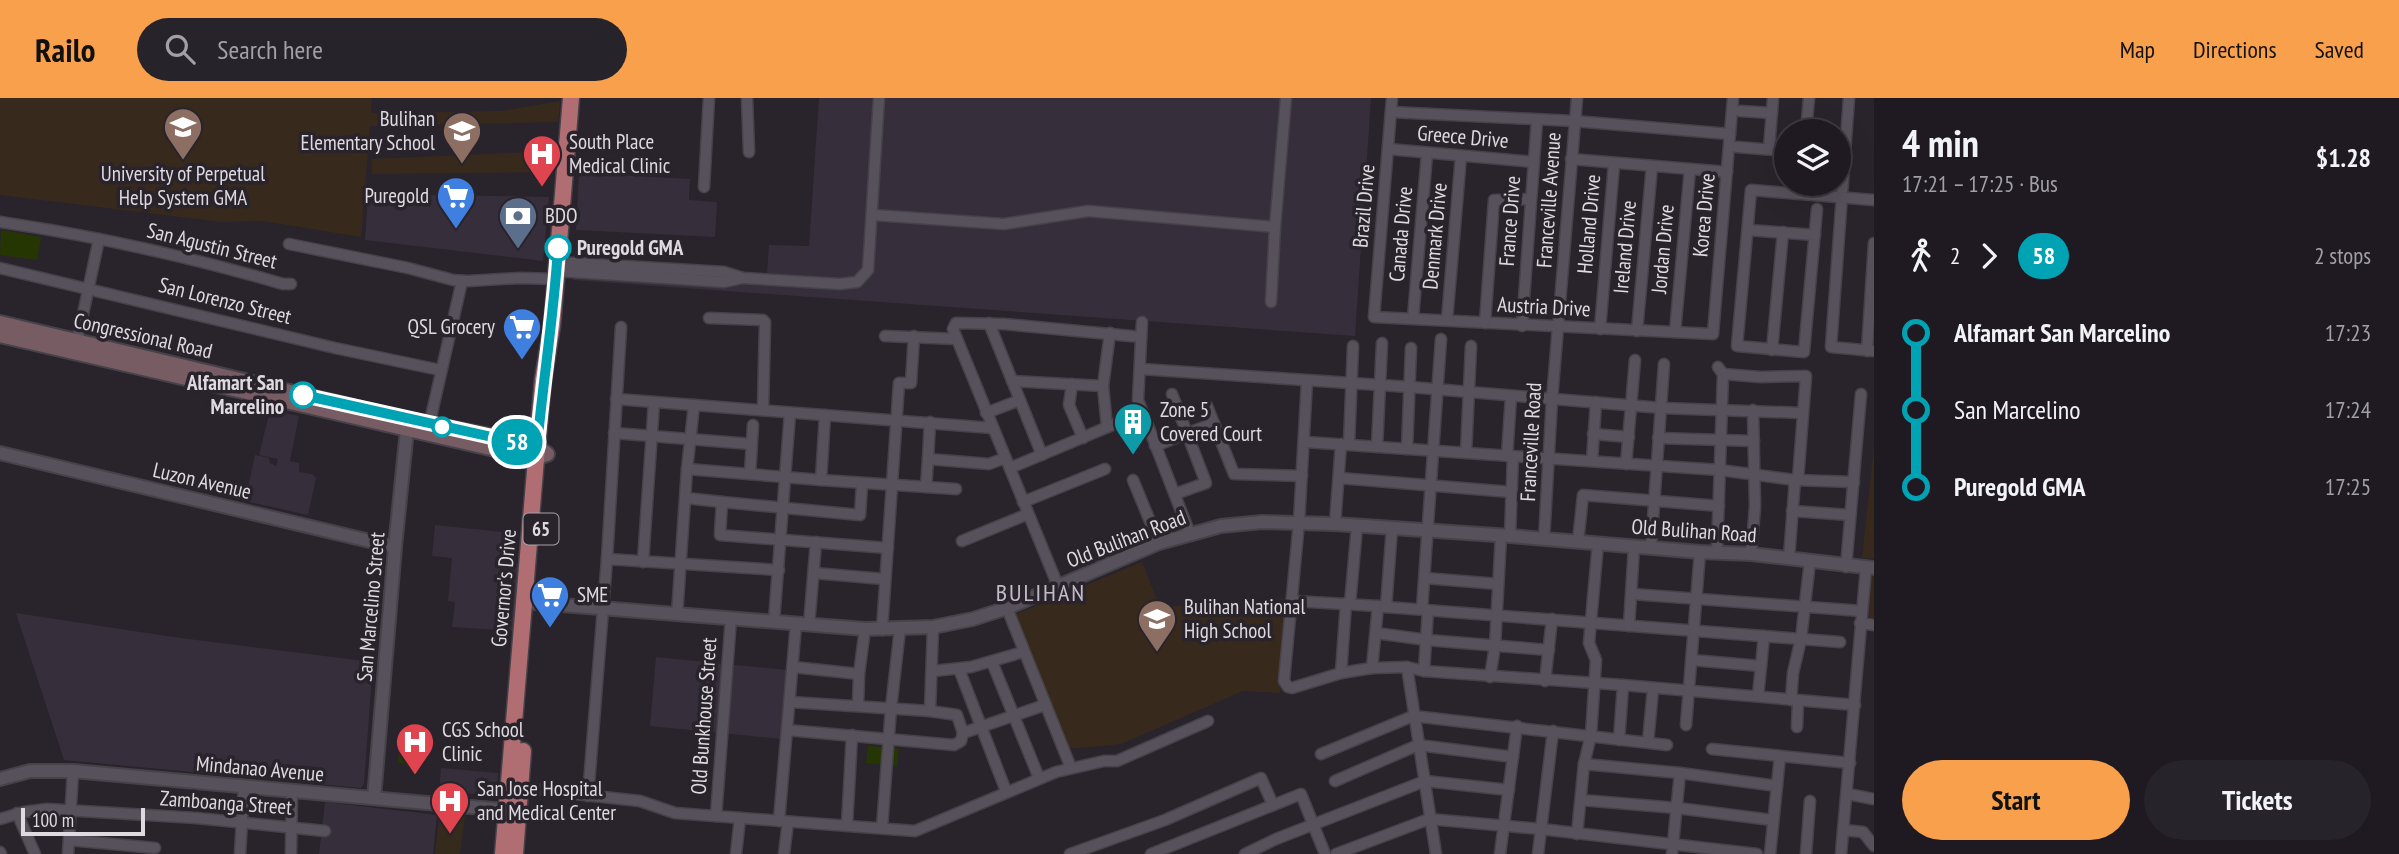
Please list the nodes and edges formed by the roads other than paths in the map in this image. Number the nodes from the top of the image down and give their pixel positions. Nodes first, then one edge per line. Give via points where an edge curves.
1 (571, 98) edge
2 (709, 98) edge
3 (747, 98) edge
4 (879, 98) edge
5 (1286, 98) edge
6 (1392, 98) edge
7 (1577, 98) edge
8 (1732, 98) edge
9 (1773, 98) edge
10 (1809, 98) edge
11 (1849, 98) edge
12 (1740, 111) dead end
13 (1391, 112) junction
14 (1772, 113) junction
15 (1807, 119) edge
16 (1537, 120) junction
17 (1574, 121) junction
18 (1730, 134) junction
19 (1737, 147) dead end
20 (1388, 149) junction
21 (1769, 149) junction
22 (1774, 149) edge
23 (749, 152) dead end
24 (1427, 154) junction
25 (1461, 156) junction
26 (1571, 159) junction
27 (1534, 162) junction
28 (1614, 164) junction
29 (1651, 166) junction
30 (1690, 169) junction
31 (1727, 172) junction
32 (704, 187) dead end
33 (1774, 190) edge
34 (1838, 196) edge
35 (1843, 197) junction
36 (1531, 199) junction
37 (1874, 200) edge
38 (1817, 209) dead end
39 (873, 215) junction
40 (0, 222) edge
41 (1275, 227) junction
42 (1748, 230) junction
43 (1783, 232) junction
44 (1815, 235) junction
45 (99, 239) junction
46 (1874, 243) edge
47 (289, 244) dead end
48 (0, 268) edge
49 (557, 271) junction
50 (462, 281) junction
51 (291, 284) dead end
52 (90, 288) junction
53 (1272, 302) dead end
54 (1374, 317) joint
55 (709, 318) dead end
56 (1413, 318) junction
57 (1447, 320) junction
58 (1142, 322) dead end
59 (0, 323) edge
60 (989, 323) junction
61 (1485, 323) junction
62 (1522, 326) junction
63 (1559, 326) junction
64 (621, 327) dead end
65 (1600, 329) junction
66 (1637, 331) junction
67 (1675, 332) junction
68 (1110, 333) junction
69 (1713, 334) joint
70 (0, 335) edge
71 (885, 336) dead end
72 (914, 336) junction
73 (1141, 337) junction
74 (957, 339) junction
75 (1441, 339) dead end
76 (1382, 342) dead end
77 (1353, 346) dead end
78 (1471, 346) dead end
79 (76, 347) junction
80 (1557, 347) joint
81 (1411, 348) dead end
82 (1772, 350) junction
83 (1870, 351) edge
84 (1635, 360) dead end
85 (1664, 364) dead end
86 (1141, 369) junction
87 (440, 370) junction
88 (1012, 381) junction
89 (1307, 381) junction
90 (1072, 384) junction
91 (1352, 384) junction
92 (1380, 385) junction
93 (1103, 386) junction
94 (1410, 387) junction
95 (1438, 389) junction
96 (1469, 393) junction
97 (1172, 394) dead end
98 (1861, 394) dead end
99 (1511, 396) junction
100 (616, 399) junction
101 (1552, 399) junction
102 (1020, 400) junction
103 (654, 402) junction
104 (1596, 402) junction
105 (694, 405) junction
106 (1633, 405) junction
107 (1207, 406) dead end
108 (1662, 408) junction
109 (763, 410) junction
110 (1721, 410) junction
111 (1752, 410) junction
112 (790, 413) junction
113 (986, 413) junction
114 (1141, 413) junction
115 (1803, 413) junction
116 (825, 415) junction
117 (898, 420) junction
118 (930, 422) junction
119 (1214, 422) junction
120 (407, 424) junction
121 (753, 425) dead end
122 (1107, 427) junction
123 (992, 428) junction
124 (428, 429) junction
125 (1187, 431) junction
126 (614, 433) junction
127 (1593, 434) junction
128 (652, 435) junction
129 (1629, 437) junction
130 (1083, 438) junction
131 (1658, 438) junction
132 (690, 441) junction
133 (1720, 441) junction
134 (1754, 441) junction
135 (1305, 442) junction
136 (751, 444) junction
137 (1345, 444) junction
138 (1154, 446) junction
139 (1377, 447) junction
140 (1407, 449) junction
141 (1433, 450) junction
142 (0, 453) edge
143 (540, 453) junction
144 (1466, 453) junction
145 (1042, 455) junction
146 (1510, 456) junction
147 (928, 459) junction
148 (1549, 460) junction
149 (1592, 461) junction
150 (1008, 463) junction
151 (1626, 464) junction
152 (1656, 467) junction
153 (687, 469) junction
154 (1105, 469) dead end
155 (1720, 470) junction
156 (1755, 473) junction
157 (750, 474) junction
158 (1303, 476) junction
159 (785, 478) junction
160 (1339, 478) junction
161 (1796, 479) junction
162 (821, 480) junction
163 (1133, 480) dead end
164 (1854, 482) junction
165 (863, 484) junction
166 (893, 485) junction
167 (1431, 485) junction
168 (926, 487) junction
169 (956, 489) dead end
170 (1511, 492) junction
171 (1175, 494) junction
172 (686, 498) junction
173 (1655, 501) junction
174 (722, 502) junction
175 (1023, 502) junction
176 (1719, 506) junction
177 (783, 508) junction
178 (1792, 511) junction
179 (1028, 514) junction
180 (1850, 515) junction
181 (1299, 522) junction
182 (1335, 524) junction
183 (1357, 526) junction
184 (1392, 528) junction
185 (1429, 531) junction
186 (1190, 534) junction
187 (1506, 535) junction
188 (781, 540) junction
189 (1544, 540) junction
190 (962, 541) dead end
191 (816, 542) junction
192 (1578, 542) junction
193 (1159, 543) junction
194 (1598, 543) junction
195 (395, 547) junction
196 (1634, 547) junction
197 (1651, 547) junction
198 (888, 548) junction
199 (1700, 552) junction
200 (1717, 552) junction
201 (1751, 554) junction
202 (1789, 558) junction
203 (607, 559) junction
204 (1810, 561) junction
205 (643, 562) junction
206 (681, 563) junction
207 (1846, 566) junction
208 (1870, 568) edge
209 (779, 570) junction
210 (814, 573) junction
211 (1425, 578) junction
212 (884, 579) junction
213 (1498, 584) junction
214 (1058, 586) junction
215 (1632, 594) junction
216 (1696, 598) junction
217 (1293, 601) junction
218 (529, 603) junction
219 (1348, 603) junction
220 (1382, 606) junction
221 (1804, 607) junction
222 (1007, 608) junction
223 (1425, 609) junction
224 (603, 610) junction
225 (1862, 611) junction
226 (677, 615) junction
227 (1496, 616) junction
228 (731, 618) junction
229 (1552, 619) junction
230 (774, 621) junction
231 (1591, 622) junction
232 (1860, 623) junction
233 (803, 624) junction
234 (1874, 625) edge
235 (1629, 626) junction
236 (933, 627) junction
237 (865, 629) junction
238 (900, 629) junction
239 (882, 630) junction
240 (1693, 630) junction
241 (1376, 633) junction
242 (1763, 635) junction
243 (1801, 639) junction
244 (1427, 640) junction
245 (1840, 642) dead end
246 (1495, 646) junction
247 (1549, 650) junction
248 (1023, 652) junction
249 (1692, 660) junction
250 (992, 662) junction
251 (1761, 666) junction
252 (793, 667) junction
253 (1407, 667) junction
254 (1372, 668) junction
255 (959, 669) junction
256 (933, 671) junction
257 (1424, 671) junction
258 (1341, 673) junction
259 (859, 674) junction
260 (1490, 677) junction
261 (1545, 681) junction
262 (1594, 683) junction
263 (1623, 685) junction
264 (1653, 689) junction
265 (1690, 691) junction
266 (1758, 696) junction
267 (1794, 701) junction
268 (790, 702) junction
269 (1045, 705) junction
270 (1855, 705) junction
271 (858, 706) junction
272 (891, 708) junction
273 (930, 711) junction
274 (1014, 716) junction
275 (1413, 716) junction
276 (1208, 722) dead end
277 (1686, 724) dead end
278 (1517, 726) junction
279 (982, 727) junction
280 (1797, 727) dead end
281 (787, 730) junction
282 (1553, 731) junction
283 (963, 733) junction
284 (852, 735) junction
285 (1591, 735) junction
286 (888, 740) junction
287 (1619, 740) junction
288 (1648, 742) junction
289 (1419, 745) junction
290 (1667, 745) dead end
291 (1712, 749) dead end
292 (1321, 754) dead end
293 (1780, 756) junction
294 (1513, 757) junction
295 (1850, 763) junction
296 (1584, 764) junction
297 (1071, 768) junction
298 (73, 771) junction
299 (1680, 773) junction
300 (1039, 778) junction
301 (0, 779) edge
302 (1335, 781) dead end
303 (1425, 781) junction
304 (1777, 786) junction
305 (244, 787) junction
306 (520, 788) junction
307 (1510, 790) junction
308 (292, 791) junction
309 (1006, 791) junction
310 (1848, 794) junction
311 (588, 796) junction
312 (374, 798) junction
313 (1874, 799) edge
314 (1581, 800) junction
315 (1810, 801) dead end
316 (1273, 805) junction
317 (1677, 808) junction
318 (71, 811) junction
319 (512, 811) junction
320 (17, 813) junction
321 (716, 816) junction
322 (740, 818) junction
323 (0, 819) edge
324 (1429, 819) junction
325 (1772, 820) junction
326 (784, 821) junction
327 (243, 822) junction
328 (1314, 824) junction
329 (847, 825) junction
330 (1503, 825) junction
331 (292, 827) junction
332 (882, 828) junction
333 (1541, 829) junction
334 (1844, 830) junction
335 (325, 831) dead end
336 (1577, 834) junction
337 (69, 840) junction
338 (1874, 846) edge
339 (155, 848) dead end
340 (1673, 849) edge
341 (34, 854) edge
342 (68, 854) edge
343 (240, 854) edge
344 (291, 854) edge
345 (503, 854) edge
346 (514, 854) edge
347 (736, 854) edge
348 (784, 854) edge
349 (1070, 854) edge
350 (1151, 854) edge
351 (1245, 854) edge
352 (1325, 854) edge
353 (1336, 854) edge
354 (1436, 854) edge
355 (1500, 854) edge
356 (1538, 854) edge
357 (1757, 854) edge
358 (1770, 854) edge
359 (1806, 854) edge
360 (1841, 854) edge

1 - 49 highway, Governor's Drive / 65
2 - 32 street
3 - 23 street
4 - 39 street
5 - 41 street
6 - 13 street, Brazil Drive
7 - 17 street, Franceville Avenue
8 - 18 street, Korea Drive
9 - 14 street
10 - 15 street
11 - 35 street
12 - 14 street
13 - 16 street
13 - 20 street, Brazil Drive
14 - 21 street
16 - 17 street
16 - 27 street, France Drive
17 - 18 street
17 - 26 street, Franceville Avenue
18 - 31 street, Korea Drive
19 - 21 street
20 - 24 street, Greece Drive
20 - 54 street, Brazil Drive
21 - 22 street
24 - 25 street, Greece Drive
24 - 56 street, Canada Drive
25 - 27 street, Greece Drive
25 - 57 street, Denmark Drive
26 - 28 street
26 - 63 street, Franceville Avenue
27 - 36 street, France Drive
28 - 29 street
28 - 65 street, Holland Drive
29 - 30 street
29 - 66 street, Ireland Drive
30 - 31 street
30 - 67 street, Jordan Drive
31 - 69 street, Korea Drive
33 - 42 street via 1751,190
34 - 35 street
35 - 37 street
35 - 83 street via 1831,347
36 - 61 street via 1494,200
36 - 62 street, France Drive
38 - 44 street
39 - 41 street via 1004,224 1088,211
39 - 49 street via 868,270 857,282 839,285 743,278 724,272
40 - 45 street, San Agustin Street
41 - 53 street
42 - 43 street
42 - 82 street via 1737,346
43 - 44 street
43 - 82 street
44 - 82 street via 1804,352
45 - 51 street, San Agustin Street
45 - 52 street
46 - 83 street
47 - 50 street
48 - 52 street, San Lorenzo Street
49 - 50 street
49 - 143 highway, Governor's Drive / 65 via 543,379
50 - 87 street
52 - 79 street
52 - 87 street, San Lorenzo Street
54 - 56 street, Austria Drive
55 - 109 street via 765,322
56 - 57 street, Austria Drive
57 - 61 street, Austria Drive
58 - 73 street
59 - 79 main road, Congressional Road
60 - 68 street
60 - 74 street via 956,323
60 - 88 street
61 - 62 street, Austria Drive
62 - 63 street, Austria Drive
63 - 65 street, Austria Drive
63 - 80 street, Franceville Avenue
64 - 100 street
65 - 66 street, Austria Drive
66 - 67 street, Austria Drive
67 - 69 street, Austria Drive
68 - 73 street
68 - 93 street
70 - 79 main road, Congressional Road
71 - 72 street
72 - 74 street
72 - 117 street via 911,383 899,383
73 - 86 street
74 - 113 street
75 - 95 street
76 - 92 street
77 - 91 street
78 - 96 street
79 - 120 main road, Congressional Road
80 - 101 street, Franceville Road
81 - 94 street
84 - 106 street
85 - 108 street
86 - 89 street
86 - 114 street
87 - 124 street
88 - 90 street
88 - 102 street
89 - 91 street
89 - 135 street
90 - 93 street
90 - 130 street via 1069,405
91 - 92 street
91 - 137 street
92 - 94 street
92 - 139 street
93 - 122 street
94 - 95 street
94 - 140 street
95 - 96 street
95 - 141 street
96 - 99 street
96 - 144 street
97 - 125 street
98 - 164 street
99 - 101 street
99 - 146 street
100 - 103 street
100 - 126 street
101 - 104 street
101 - 148 street, Franceville Road
102 - 113 street
102 - 145 street
103 - 105 street
103 - 128 street
104 - 106 street
104 - 127 street
105 - 109 street
105 - 132 street
106 - 108 street
106 - 129 street
107 - 119 street
108 - 110 street
108 - 131 street
109 - 112 street
110 - 111 street
110 - 115 street via 1721,371 1760,377 1806,376
110 - 133 street
111 - 115 street
111 - 134 street
112 - 116 street
112 - 159 street
113 - 123 street
114 - 122 street
114 - 138 street
115 - 161 street
116 - 117 street
116 - 162 street
117 - 118 street
117 - 166 street
118 - 123 street
118 - 147 street
119 - 125 street
119 - 158 street via 1234,474
120 - 124 main road, Congressional Road
120 - 195 street, San Marcelino Street
121 - 136 street
122 - 130 street
123 - 150 street
124 - 143 main road, Congressional Road
125 - 138 street
125 - 171 street via 1206,483
126 - 128 street
126 - 203 street
127 - 129 street
127 - 149 street
128 - 132 street
128 - 205 street
129 - 151 street
130 - 145 street
131 - 133 street
131 - 152 street
132 - 136 street
132 - 153 street
133 - 134 street
133 - 155 street
134 - 156 street
135 - 137 street
135 - 158 street
136 - 157 street
137 - 139 street
137 - 160 street
138 - 171 street
139 - 140 street
140 - 141 street
141 - 144 street
141 - 167 street
142 - 195 street, Luzon Avenue
143 - 218 highway, Governor's Drive / 65
144 - 146 street
145 - 150 street
146 - 148 street
146 - 170 street
147 - 150 street
147 - 168 street
148 - 149 street
148 - 189 street, Franceville Road
149 - 151 street
150 - 175 street
151 - 152 street
152 - 155 street
152 - 173 street
153 - 157 street
153 - 172 street
154 - 175 street
155 - 156 street
155 - 176 street
156 - 161 street
156 - 201 street
157 - 159 street
158 - 181 street
159 - 162 street
159 - 177 street
160 - 167 street
160 - 182 street
161 - 164 street
161 - 178 street
162 - 165 street
163 - 193 street
164 - 180 street
165 - 166 street
165 - 177 street via 860,515
166 - 168 street
166 - 198 street
167 - 170 street
167 - 185 street
168 - 169 street
170 - 187 street
171 - 186 street
172 - 174 street
172 - 206 street
173 - 176 street
173 - 192 street via 1583,495
173 - 197 street
174 - 177 street
174 - 188 street via 720,535
175 - 179 street
176 - 200 street
177 - 188 street
178 - 180 street
178 - 202 street
179 - 190 street
179 - 214 street
180 - 207 street
181 - 182 street, Old Bulihan Road
181 - 186 street, Old Bulihan Road via 1262,522
181 - 217 street
182 - 183 street, Old Bulihan Road
183 - 184 street, Old Bulihan Road
183 - 219 street
184 - 185 street, Old Bulihan Road
184 - 220 street
185 - 187 street, Old Bulihan Road
185 - 211 street
186 - 193 street, Old Bulihan Road
187 - 189 street, Old Bulihan Road
187 - 213 street
188 - 191 street
188 - 209 street
189 - 192 street, Old Bulihan Road
191 - 198 street
191 - 210 street
192 - 194 street, Old Bulihan Road
193 - 214 street, Old Bulihan Road
194 - 196 street, Old Bulihan Road
194 - 231 street
195 - 312 street, San Marcelino Street
196 - 197 street, Old Bulihan Road
196 - 215 street
197 - 199 street, Old Bulihan Road
198 - 212 street
199 - 200 street, Old Bulihan Road
199 - 216 street
200 - 201 street, Old Bulihan Road
201 - 202 street, Old Bulihan Road
202 - 204 street, Old Bulihan Road
203 - 205 street
203 - 224 street
204 - 207 street, Old Bulihan Road
204 - 221 street
205 - 206 street
206 - 209 street
206 - 226 street
207 - 208 street, Old Bulihan Road
208 - 225 street
209 - 230 street
210 - 212 street
210 - 233 street
211 - 213 street
211 - 223 street
212 - 239 street
213 - 227 street
214 - 222 street, Old Bulihan Road
215 - 216 street
215 - 235 street
216 - 221 street
216 - 240 street
217 - 219 street
217 - 258 street via 1285,685 1292,688
218 - 224 street, Old Bulihan Road
218 - 306 highway, Governor's Drive / 65
218 - 319 highway, Governor's Drive / 65
219 - 220 street
219 - 258 street
220 - 223 street
220 - 241 street
221 - 225 street
221 - 243 street
222 - 236 street, Old Bulihan Road
222 - 248 street
223 - 227 street
223 - 244 street
224 - 226 street, Old Bulihan Road
224 - 311 street
225 - 232 street
226 - 228 street, Old Bulihan Road
227 - 229 street
227 - 246 street
228 - 230 street, Old Bulihan Road
228 - 321 street, Old Bunkhouse Street
229 - 231 street
229 - 247 street
230 - 233 street, Old Bulihan Road
231 - 235 street
231 - 262 street
232 - 234 street
232 - 270 street
233 - 237 street, Old Bulihan Road
233 - 252 street
235 - 240 street
236 - 238 street, Old Bulihan Road
236 - 256 street
237 - 239 street, Old Bulihan Road
237 - 259 street
238 - 239 street, Old Bulihan Road
238 - 272 street
240 - 242 street
240 - 249 street
241 - 244 street
241 - 254 street
242 - 243 street
242 - 251 street
243 - 245 street
243 - 267 street via 1793,673
244 - 246 street
244 - 257 street
246 - 247 street
246 - 260 street
247 - 261 street
248 - 250 street
248 - 269 street
249 - 251 street
249 - 265 street
250 - 255 street
250 - 274 street
251 - 266 street
252 - 259 street
252 - 268 street
253 - 254 street
253 - 257 street
253 - 275 street
254 - 258 street
255 - 256 street
255 - 279 street
256 - 273 street
257 - 260 street
259 - 271 street
260 - 261 street
261 - 262 street
262 - 263 street
262 - 285 street
263 - 264 street
263 - 287 street
264 - 265 street
264 - 288 street
265 - 266 street
265 - 277 street
266 - 267 street
267 - 270 street
267 - 280 street
268 - 271 street
268 - 281 street
269 - 274 street
269 - 297 street
270 - 295 street
271 - 272 street
272 - 273 street
272 - 286 street
273 - 283 street via 957,715
274 - 279 street
274 - 300 street
275 - 278 street
275 - 289 street
275 - 292 street
276 - 297 street via 1118,761
278 - 282 street
278 - 294 street
279 - 283 street
279 - 309 street
281 - 284 street
281 - 326 street
282 - 285 street
282 - 333 street
283 - 286 street via 954,745
284 - 286 street
284 - 329 street
285 - 287 street
285 - 296 street
286 - 332 street
287 - 288 street
288 - 290 street
289 - 294 street
289 - 302 street
289 - 303 street
291 - 293 street
293 - 295 street
293 - 304 street
294 - 307 street
295 - 310 street
296 - 299 street
296 - 314 street
297 - 300 street
298 - 301 street, Mindanao Avenue via 30,771
298 - 305 street, Mindanao Avenue
298 - 318 street
299 - 304 street
299 - 317 street
300 - 309 street
303 - 307 street
303 - 324 street
303 - 328 street
304 - 325 street
305 - 308 street, Mindanao Avenue
305 - 327 street
306 - 311 street
306 - 319 highway, Governor's Drive / 65
307 - 330 street
308 - 312 street, Mindanao Avenue
308 - 331 street
309 - 332 street via 915,831
310 - 313 street
310 - 334 street
311 - 321 street
312 - 319 street, Mindanao Avenue
314 - 317 street
314 - 336 street
315 - 359 street
316 - 328 street via 1301,794
316 - 349 street via 1261,778 1165,820
316 - 350 street
317 - 325 street
317 - 340 street
318 - 320 street, Zamboanga Street
318 - 327 street, Zamboanga Street
318 - 337 street
319 - 345 highway, Governor's Drive / 65
319 - 346 highway, Governor's Drive / 65
320 - 323 street, Zamboanga Street
320 - 341 street
321 - 322 street
322 - 326 street
322 - 347 street
324 - 330 street
324 - 353 street
324 - 354 street
325 - 358 street
326 - 329 street
326 - 348 street
327 - 331 street, Zamboanga Street
327 - 343 street
328 - 351 street
328 - 352 street
329 - 332 street
330 - 333 street
330 - 355 street
331 - 335 street, Zamboanga Street
331 - 344 street
333 - 336 street
333 - 356 street
334 - 338 street via 1863,832
334 - 360 street
336 - 340 street
337 - 339 street
337 - 342 street
340 - 357 street

